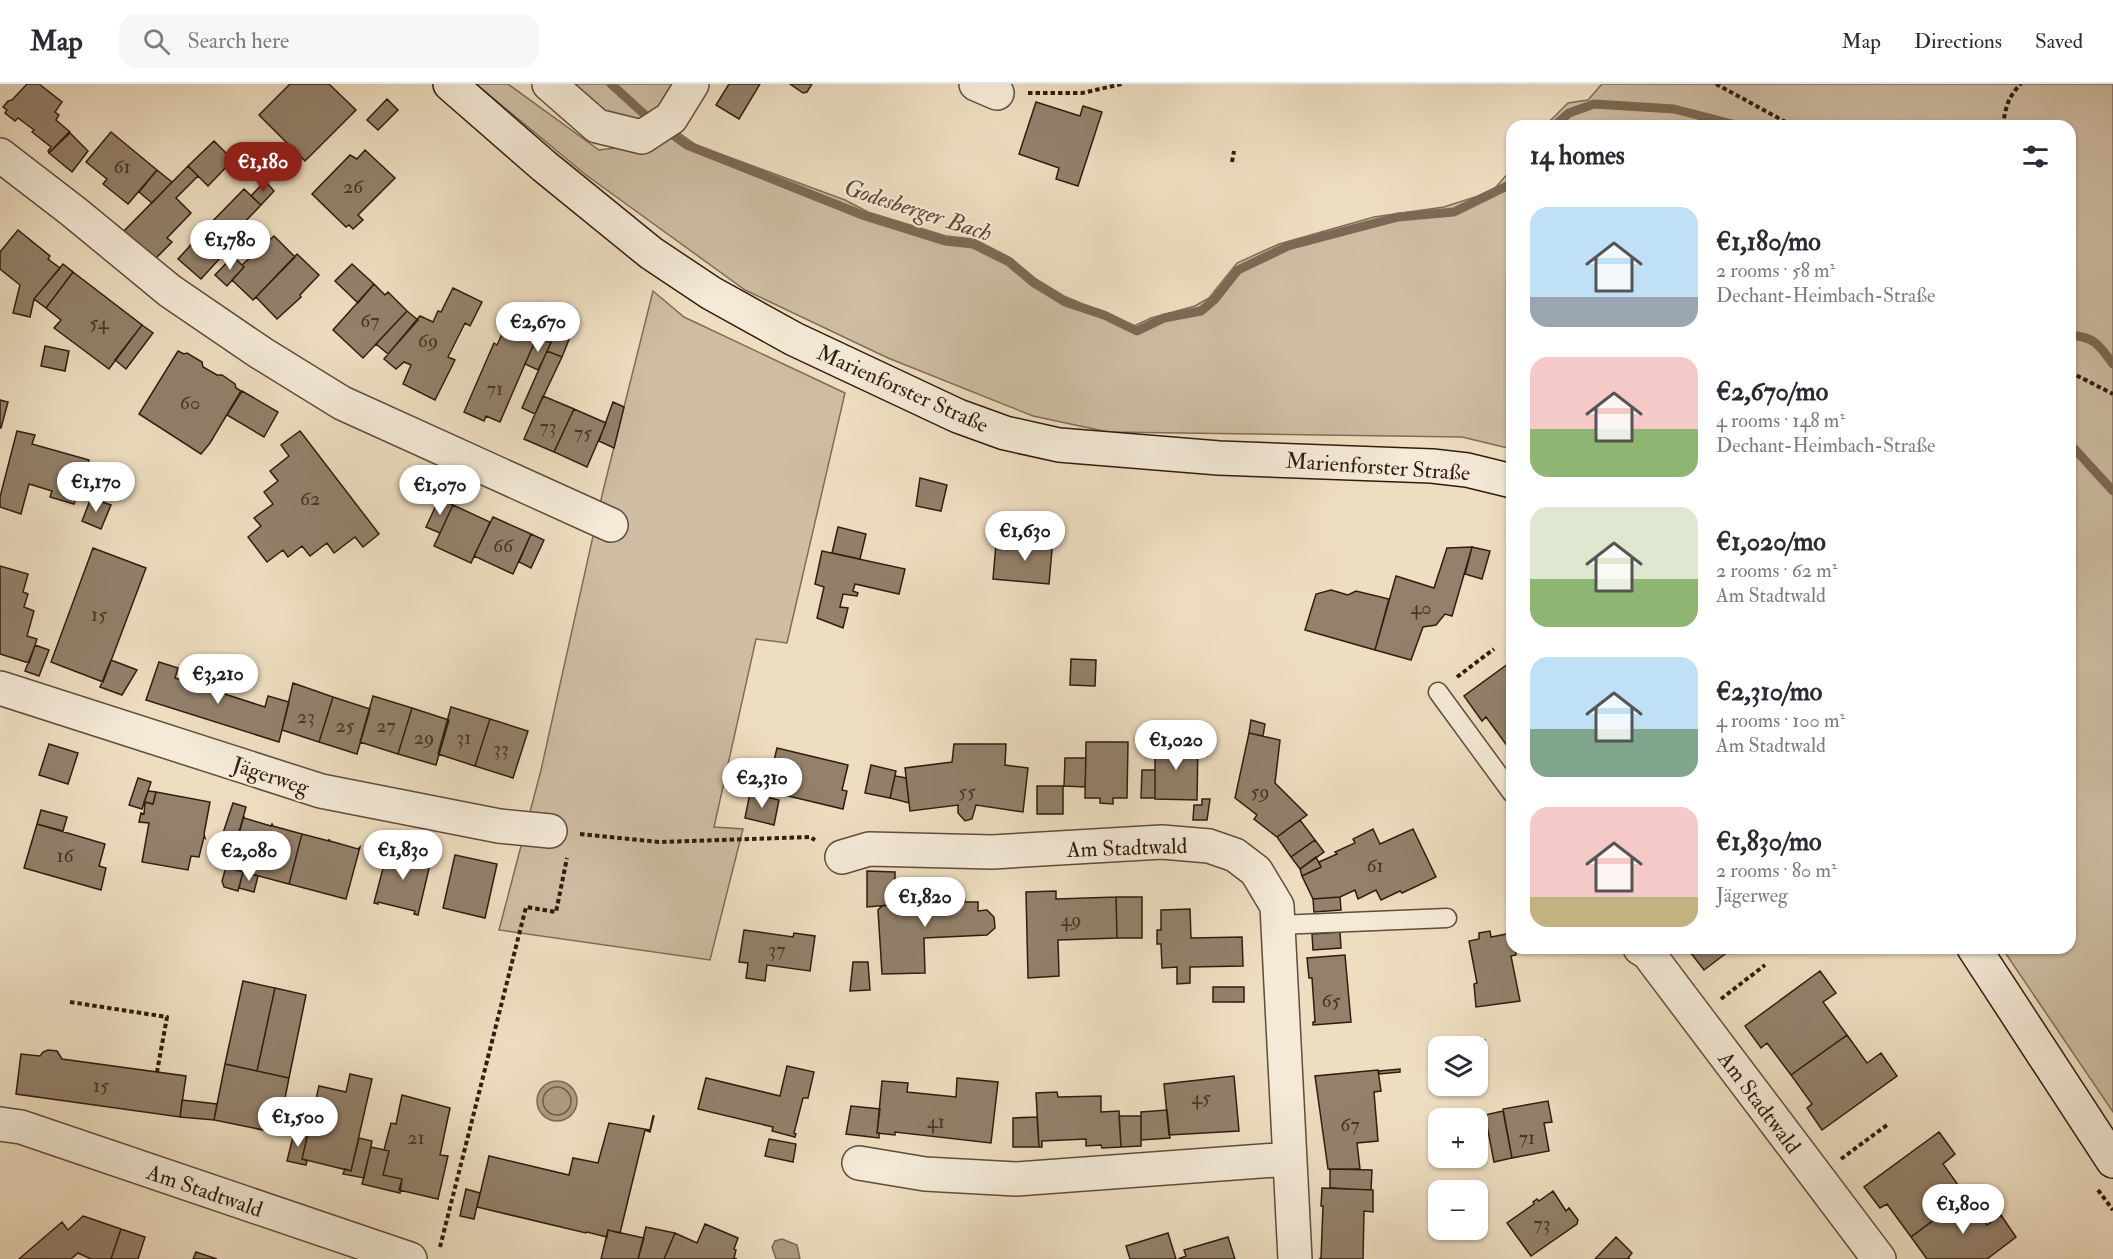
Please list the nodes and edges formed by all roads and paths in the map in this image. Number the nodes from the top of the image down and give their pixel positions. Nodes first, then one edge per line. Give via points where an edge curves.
1 (450, 84) edge
2 (549, 84) edge
3 (692, 84) edge
4 (1122, 84) edge
5 (1716, 84) edge
6 (2021, 84) edge
7 (987, 89) edge
8 (1782, 120) edge
9 (2004, 120) edge
10 (1234, 152) dead end
11 (0, 154) edge
12 (1232, 162) dead end
13 (2076, 375) edge
14 (2113, 394) edge
15 (1506, 480) edge
16 (611, 525) dead end
17 (1494, 650) dead end
18 (0, 688) edge
19 (1438, 692) joint
20 (1506, 785) edge
21 (561, 832) junction
22 (842, 856) joint
23 (1447, 918) dead end
24 (1278, 925) junction
25 (1649, 954) edge
26 (1978, 954) edge
27 (1765, 965) dead end
28 (70, 1002) dead end
29 (1697, 1018) junction
30 (157, 1072) dead end
31 (0, 1124) edge
32 (1887, 1125) dead end
33 (1290, 1159) junction
34 (2113, 1161) edge
35 (859, 1163) dead end
36 (1817, 1177) junction
37 (425, 1253) edge
38 (1295, 1259) edge
39 (1878, 1259) edge

1 - 15 street, Marienforster Straße via 651,253 711,293 794,339 958,416 1005,433 1059,445 1219,458 1432,466
2 - 3 street via 597,126 642,136 671,118
4 - 7 path via 1082,93
5 - 8 path
6 - 9 path via 2011,93
10 - 12 path
11 - 16 street via 170,291 281,366 342,403
13 - 14 path
17 - 19 path
18 - 21 street, Jägerweg via 321,791 499,826
19 - 20 lane
21 - 22 path via 659,842 810,837
21 - 37 path via 556,912 526,907
22 - 24 street, Am Stadtwald via 868,849 992,852 1161,842 1209,846 1235,855 1256,870 1277,906
23 - 24 lane
24 - 33 street, Am Stadtwald
25 - 29 street, Am Stadtwald
26 - 34 street
27 - 29 path
28 - 30 path via 167,1017
29 - 36 street, Am Stadtwald
31 - 37 street, Am Stadtwald via 21,1127
32 - 36 path
33 - 35 street via 1016,1179 925,1174
33 - 38 street, Am Stadtwald
36 - 39 street, Am Stadtwald

